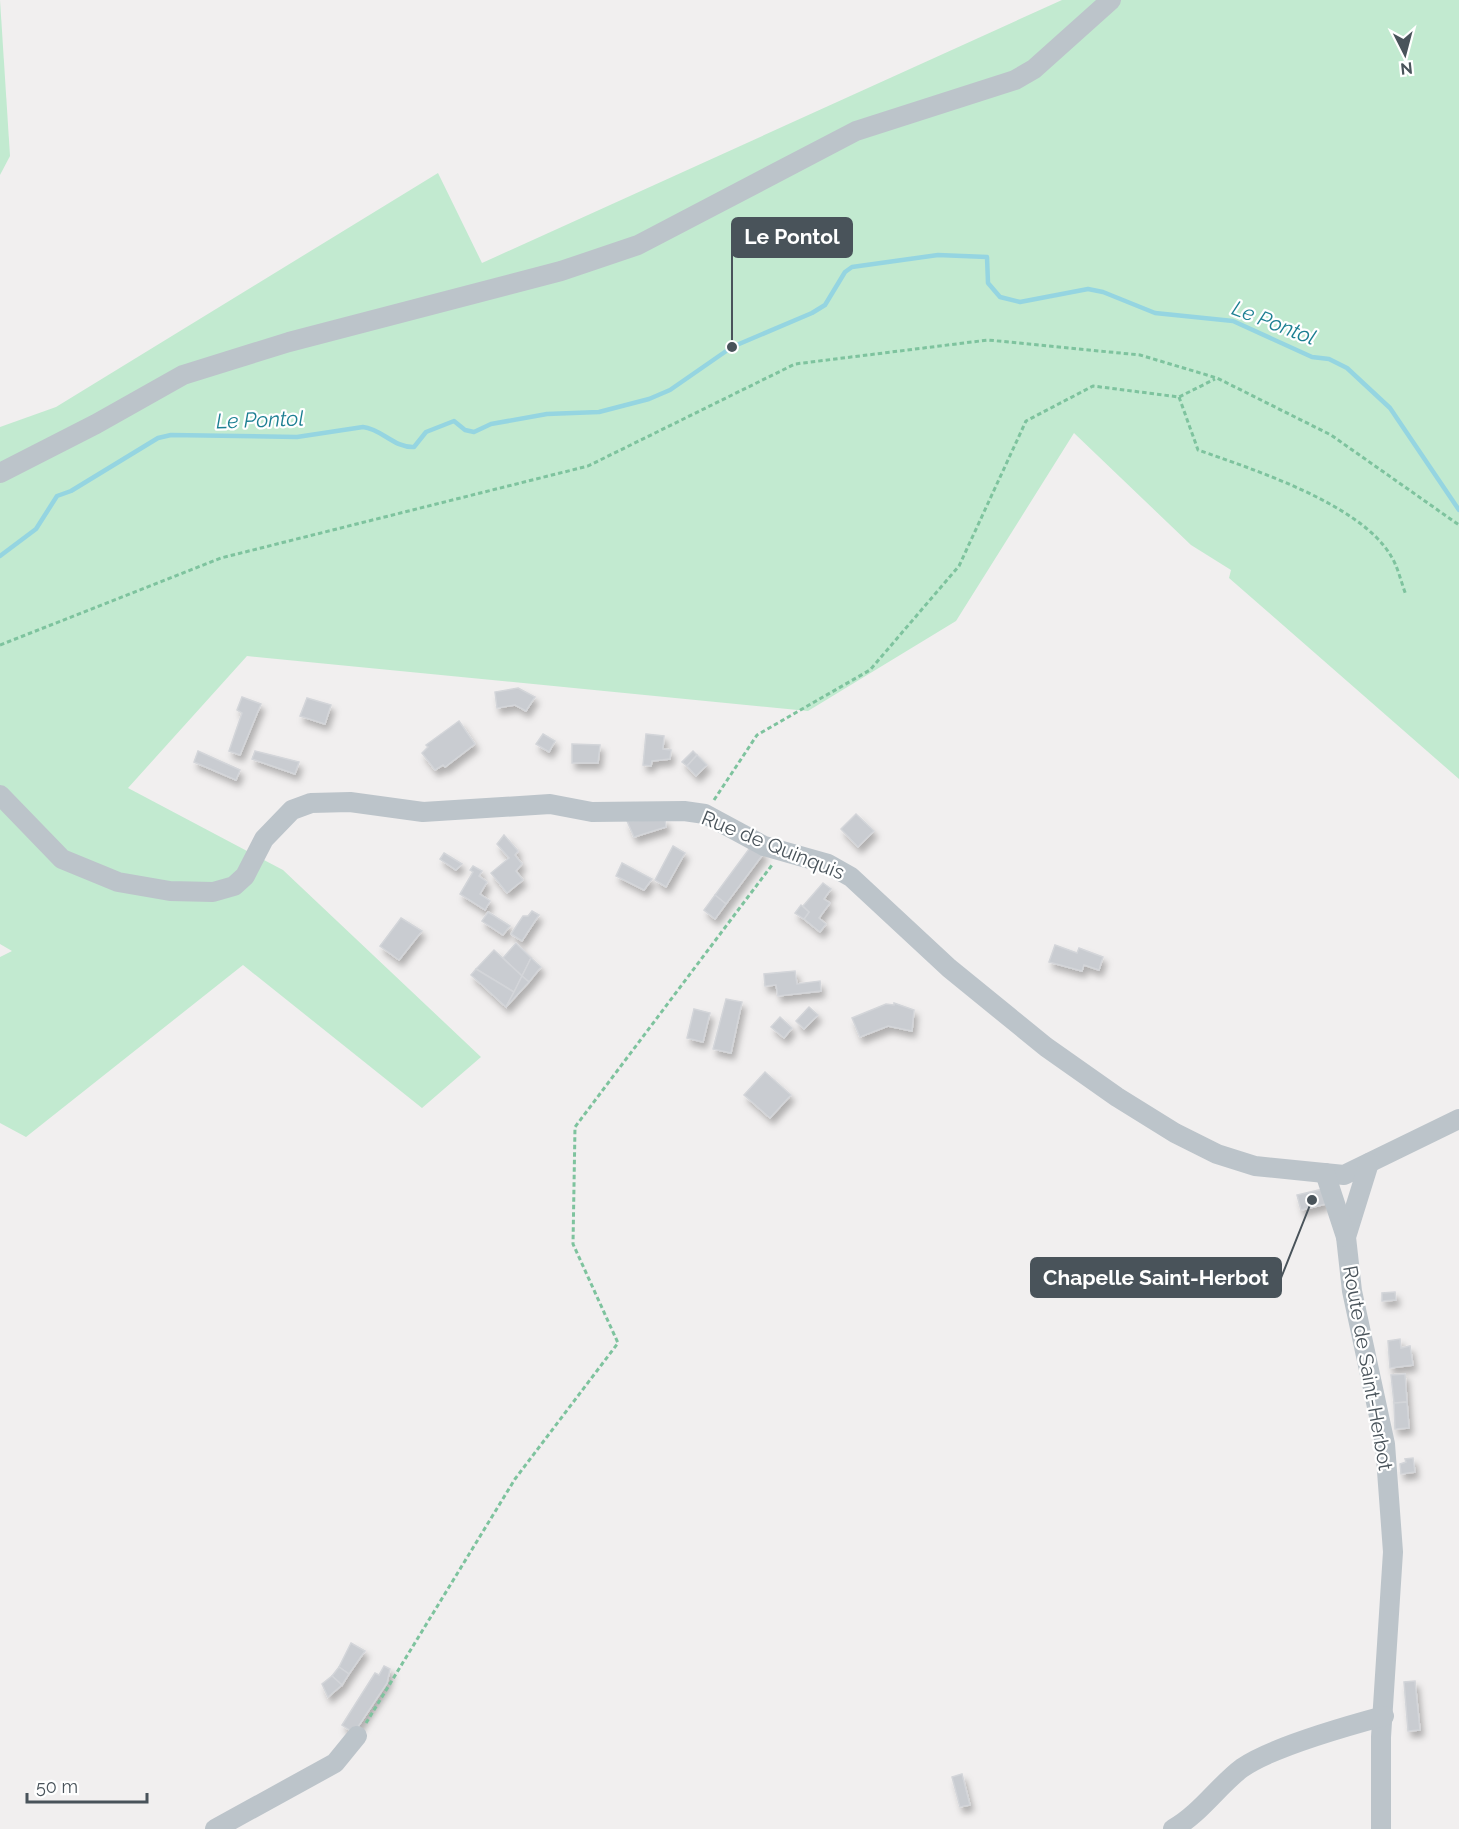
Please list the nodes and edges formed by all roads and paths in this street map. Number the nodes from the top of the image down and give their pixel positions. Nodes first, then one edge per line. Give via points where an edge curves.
1 (1111, 0) edge
2 (1217, 378) junction
3 (1179, 397) junction
4 (0, 473) edge
5 (1459, 525) edge
6 (1406, 595) dead end
7 (0, 645) edge
8 (0, 795) edge
9 (705, 814) junction
10 (782, 851) junction
11 (1459, 1119) edge
12 (1369, 1163) junction
13 (1335, 1174) junction
14 (1346, 1237) junction
15 (1384, 1716) junction
16 (357, 1736) joint
17 (215, 1829) edge
18 (1173, 1829) edge
19 (1381, 1829) edge

1 - 4 street via 1034,69 1015,80 856,131 638,245 561,271 289,342 183,375
2 - 3 path
2 - 5 path via 1331,435
2 - 7 path via 1140,355 988,340 795,364 588,466 221,558
3 - 6 path via 1198,450 1324,501 1365,527 1391,555
3 - 9 path via 1093,386 1026,421 959,566 870,669 757,735
8 - 9 street, Rue de Quinquis via 62,859 118,882 170,891 213,892 234,886 245,876 264,839 292,810 311,803 350,802 423,812 550,804 592,812
9 - 10 street, Rue de Quinquis via 764,846
10 - 13 street, Rue de Quinquis via 828,864 851,877 949,968 1046,1047 1175,1133 1217,1154 1255,1166
10 - 16 path via 575,1127 573,1244 618,1343 515,1479
11 - 12 street
12 - 13 street
12 - 14 street, Route de Saint-Herbot
13 - 14 street
14 - 15 street, Route de Saint-Herbot via 1352,1291 1385,1444 1393,1552
15 - 18 street via 1276,1751 1242,1768
15 - 19 street, Route de Saint-Herbot
16 - 17 street via 335,1763

